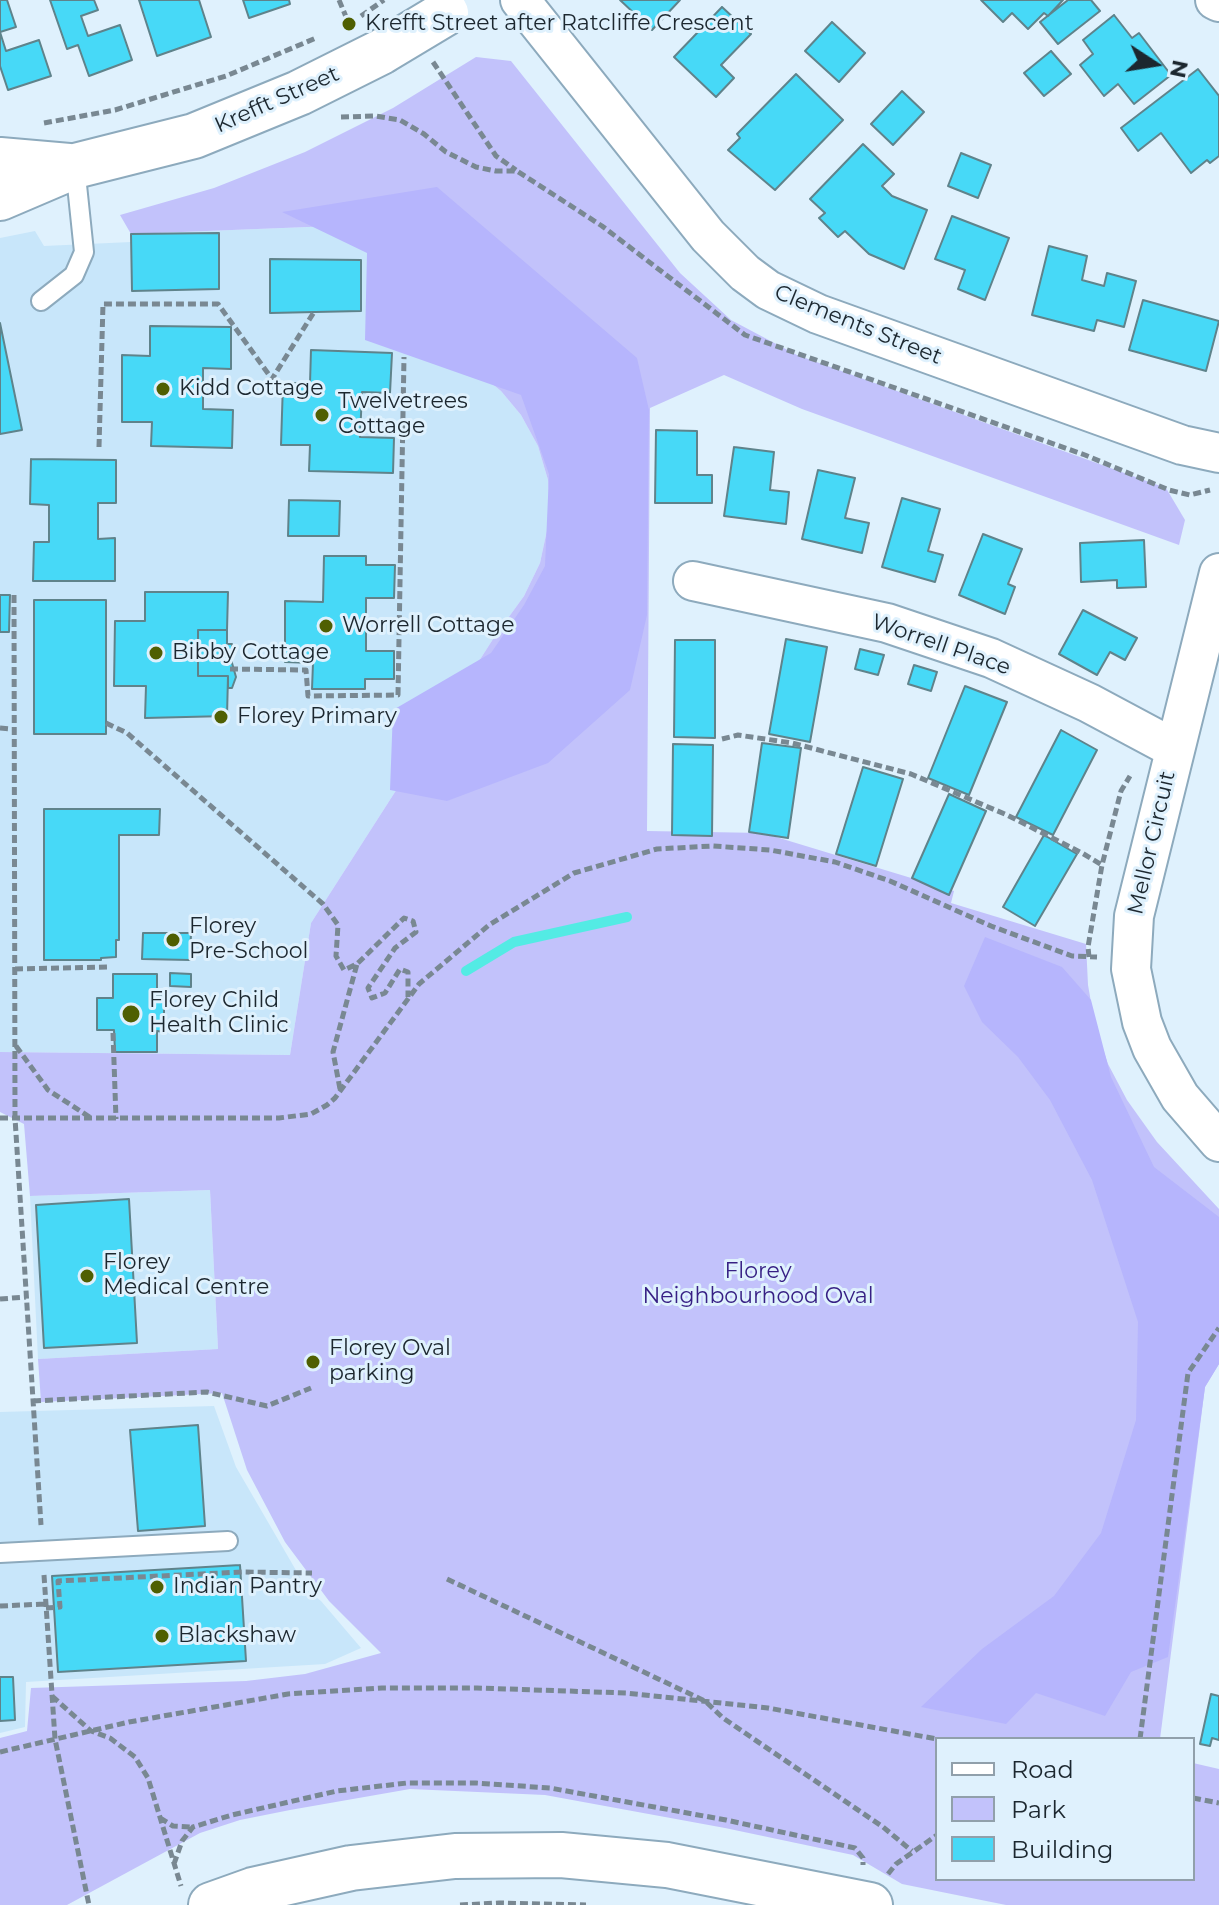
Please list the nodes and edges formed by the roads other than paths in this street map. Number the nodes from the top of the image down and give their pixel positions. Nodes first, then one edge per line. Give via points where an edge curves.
1 (520, 0) edge
2 (456, 6) edge
3 (0, 160) edge
4 (75, 166) junction
5 (0, 198) edge
6 (41, 301) dead end
7 (1219, 453) edge
8 (1219, 573) edge
9 (693, 581) dead end
10 (1175, 749) junction
11 (1219, 1142) edge
12 (228, 1541) dead end
13 (0, 1553) edge
14 (857, 1891) edge
15 (197, 1900) edge

1 - 7 street, Clements Street via 708,236 768,290 818,314 1182,445
2 - 4 street, Krefft Street, bridge via 363,31 299,93 194,136
3 - 4 street, Krefft Street
4 - 5 street, Krefft Street
4 - 6 lane via 84,252 74,275
8 - 10 street, Mellor Circuit
9 - 10 street, Worrell Place via 887,623 991,658
10 - 11 street, Mellor Circuit via 1134,916 1131,969 1152,1048 1180,1097
12 - 13 lane
14 - 15 street via 561,1855 455,1856 351,1868

